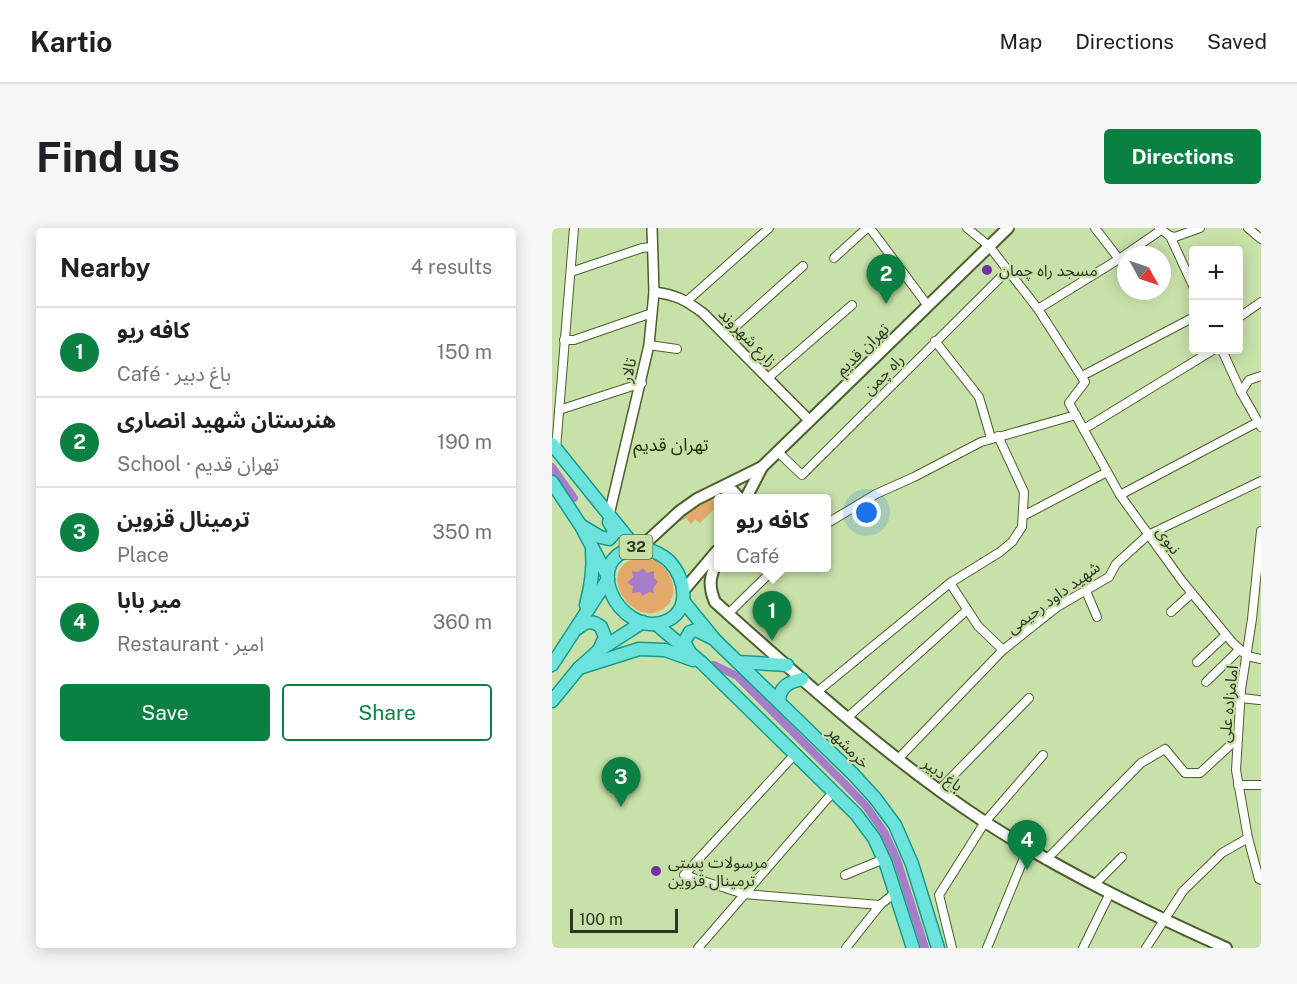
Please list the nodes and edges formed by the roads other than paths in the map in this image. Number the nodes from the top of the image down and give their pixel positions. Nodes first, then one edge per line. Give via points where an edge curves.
1 (574, 228) edge
2 (652, 228) edge
3 (769, 228) edge
4 (869, 228) edge
5 (967, 228) edge
6 (1008, 228) edge
7 (1095, 228) edge
8 (1200, 228) edge
9 (1248, 228) edge
10 (1160, 229) edge
11 (1170, 236) junction
12 (1261, 239) edge
13 (989, 246) junction
14 (1137, 246) edge
15 (652, 247) junction
16 (1117, 256) edge
17 (834, 258) dead end
18 (1117, 260) edge
19 (803, 266) dead end
20 (1008, 270) junction
21 (571, 272) junction
22 (1189, 277) edge
23 (654, 292) junction
24 (687, 301) junction
25 (1261, 302) edge
26 (852, 305) dead end
27 (927, 306) junction
28 (1038, 309) junction
29 (652, 313) junction
30 (1243, 315) edge
31 (1189, 320) edge
32 (726, 335) junction
33 (564, 340) junction
34 (935, 341) junction
35 (649, 345) junction
36 (677, 349) dead end
37 (1206, 354) edge
38 (1224, 354) edge
39 (1261, 370) edge
40 (1082, 376) junction
41 (1257, 377) edge
42 (768, 378) junction
43 (642, 383) junction
44 (1241, 392) junction
45 (559, 410) junction
46 (1076, 415) junction
47 (810, 421) junction
48 (1260, 425) edge
49 (1084, 429) junction
50 (994, 437) junction
51 (554, 448) edge
52 (778, 452) junction
53 (762, 467) junction
54 (1107, 472) junction
55 (552, 482) edge
56 (1261, 482) edge
57 (584, 485) junction
58 (719, 488) junction
59 (736, 494) edge
60 (748, 494) edge
61 (1120, 495) junction
62 (609, 515) junction
63 (1023, 516) junction
64 (831, 521) edge
65 (581, 525) junction
66 (1261, 531) edge
67 (1148, 535) junction
68 (592, 546) junction
69 (638, 547) junction
70 (714, 555) edge
71 (714, 568) edge
72 (770, 572) edge
73 (607, 577) junction
74 (950, 583) junction
75 (1086, 591) junction
76 (1192, 593) junction
77 (684, 596) junction
78 (967, 610) junction
79 (1171, 612) dead end
80 (728, 614) junction
81 (1097, 617) dead end
82 (650, 623) junction
83 (575, 631) junction
84 (1226, 635) junction
85 (715, 640) junction
86 (1240, 649) junction
87 (1003, 650) junction
88 (598, 651) junction
89 (689, 652) junction
90 (1247, 656) junction
91 (1261, 659) edge
92 (738, 662) junction
93 (1197, 662) dead end
94 (702, 663) junction
95 (552, 665) edge
96 (787, 665) junction
97 (579, 668) junction
98 (802, 679) junction
99 (1206, 682) dead end
100 (818, 692) junction
101 (1029, 698) dead end
102 (1240, 698) junction
103 (1259, 700) dead end
104 (552, 701) edge
105 (779, 701) junction
106 (848, 717) junction
107 (1238, 738) junction
108 (796, 753) junction
109 (1043, 755) dead end
110 (898, 759) junction
111 (1261, 784) edge
112 (1238, 785) junction
113 (939, 790) junction
114 (834, 791) junction
115 (986, 822) junction
116 (1248, 838) junction
117 (1028, 848) junction
118 (1122, 857) dead end
119 (884, 859) junction
120 (1046, 860) junction
121 (845, 875) dead end
122 (1260, 880) edge
123 (1095, 884) junction
124 (896, 892) junction
125 (1110, 893) junction
126 (744, 894) junction
127 (880, 905) junction
128 (1164, 919) junction
129 (698, 948) edge
130 (846, 948) edge
131 (913, 948) edge
132 (938, 948) edge
133 (952, 948) edge
134 (987, 948) edge
135 (1083, 948) edge
136 (1146, 948) edge
137 (1226, 948) edge

1 - 21 street
2 - 15 street, تالار
3 - 24 street
4 - 17 street
4 - 27 street
5 - 13 street
6 - 13 main road, تهران قدیم
7 - 16 street
8 - 11 street
9 - 12 street
10 - 11 street
10 - 14 street
11 - 22 street
13 - 20 street
13 - 27 main road, تهران قدیم
15 - 21 street
15 - 23 street, تالار
18 - 28 street
19 - 32 street
20 - 28 street
20 - 34 street, راه چمن
21 - 33 street
23 - 24 street, زارع شهروند
23 - 29 street, تالار
24 - 32 street, زارع شهروند
25 - 30 street
26 - 42 street
27 - 47 main road, تهران قدیم
28 - 40 street
29 - 33 street
29 - 35 street, تالار
31 - 40 street
32 - 42 street, زارع شهروند
33 - 45 street
34 - 50 street via 979,397
34 - 52 street, راه چمن via 802,475
35 - 36 street
35 - 43 street, تالار
37 - 49 street
38 - 44 street
39 - 41 street
40 - 46 street via 1085,382 1069,402
41 - 44 street via 1249,380
42 - 47 street, زارع شهروند
43 - 45 street
43 - 62 street, تالار
44 - 48 street
45 - 51 street
46 - 49 street, نبوی
46 - 50 street
47 - 52 main road, تهران قدیم
48 - 61 street
49 - 54 street, نبوی
50 - 63 street via 1024,492
50 - 64 street via 876,494
51 - 57 main road, 32
52 - 53 main road, تهران قدیم
53 - 58 main road
53 - 60 main road
54 - 61 street, نبوی
54 - 63 street
55 - 65 main road, 32
56 - 67 street, شهید داود رحیمی
57 - 62 main road, 32
57 - 65 main road via 587,496 615,532 604,539
58 - 59 main road
58 - 69 main road via 680,511
61 - 67 street, نبوی
62 - 69 main road, 32
63 - 74 street via 1022,527 1012,542
65 - 68 main road, 32
66 - 90 street, امامزاده علی
67 - 75 street, شهید داود رحیمی via 1116,564 1109,577
67 - 76 street, نبوی
68 - 73 main road, 32
68 - 83 main road via 592,586
69 - 73 main road, 32 via 616,556
69 - 77 main road, 32 via 658,553 676,568
70 - 77 main road
71 - 80 main road, باغ دبیر via 710,589 715,602
72 - 80 street
73 - 82 main road, 32 via 614,600 622,609
73 - 83 main road, 32
74 - 78 street
74 - 100 street
75 - 81 street
75 - 87 street, شهید داود رحیمی via 1057,607
76 - 79 street
76 - 84 street, نبوی
77 - 82 main road via 681,609 670,620
77 - 85 main road, خرمشهر
78 - 87 street
78 - 106 street
80 - 96 main road, باغ دبیر
82 - 88 main road
82 - 89 main road
83 - 88 main road via 583,623 598,624 605,638
83 - 95 main road, 32
84 - 86 street, نبوی
84 - 93 street
85 - 89 main road via 696,630 690,632 684,642
85 - 92 main road, خرمشهر
86 - 90 street, نبوی
86 - 99 street
87 - 110 street, شهید داود رحیمی
88 - 97 main road
89 - 94 main road
90 - 91 street
90 - 102 street, امامزاده علی
92 - 96 main road
92 - 105 main road, خرمشهر
94 - 97 main road via 652,648
94 - 108 main road
96 - 98 main road, باغ دبیر
97 - 104 main road
98 - 100 main road, باغ دبیر
98 - 105 main road via 786,684
100 - 106 main road, باغ دبیر
101 - 113 street
102 - 103 street
102 - 107 street, امامزاده علی
105 - 132 main road, خرمشهر via 853,774 895,825 912,864
106 - 110 main road, باغ دبیر
107 - 112 street, امامزاده علی
107 - 120 street via 1200,773 1185,773 1165,749 1141,763
108 - 114 main road
108 - 126 street via 684,875
109 - 115 street
110 - 113 main road, باغ دبیر
111 - 112 street
112 - 116 street, امامزاده علی
113 - 115 main road, باغ دبیر
114 - 119 main road via 868,830
114 - 126 street
115 - 117 main road, باغ دبیر
115 - 133 street via 939,895
116 - 122 street, امامزاده علی
116 - 128 street via 1222,853 1184,891
117 - 120 main road, باغ دبیر
117 - 134 street
118 - 123 street
119 - 121 street
119 - 124 main road
120 - 123 main road, باغ دبیر
123 - 125 main road, باغ دبیر
124 - 127 street
124 - 131 main road
125 - 128 main road, باغ دبیر
125 - 135 street
126 - 127 street
126 - 129 street
127 - 130 street
128 - 136 street
128 - 137 main road, باغ دبیر

